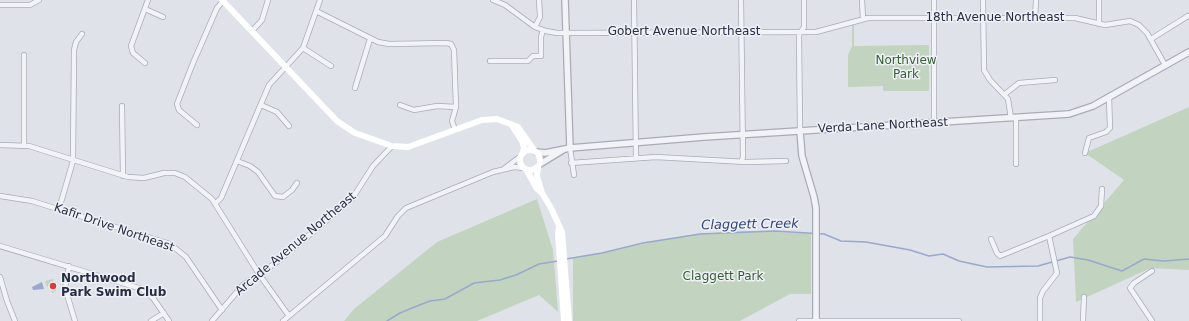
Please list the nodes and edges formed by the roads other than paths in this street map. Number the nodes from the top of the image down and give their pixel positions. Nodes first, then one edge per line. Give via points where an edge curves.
1 (39, 0) edge
2 (148, 0) edge
3 (268, 0) edge
4 (320, 0) edge
5 (494, 0) edge
6 (539, 0) edge
7 (565, 0) edge
8 (634, 0) edge
9 (741, 0) edge
10 (804, 0) edge
11 (862, 0) edge
12 (934, 0) edge
13 (983, 0) edge
14 (1036, 0) edge
15 (1099, 0) edge
16 (222, 1) edge
17 (0, 5) edge
18 (145, 9) junction
19 (316, 10) junction
20 (1188, 16) edge
21 (163, 17) dead end
22 (934, 18) junction
23 (983, 18) junction
24 (1035, 18) junction
25 (862, 19) junction
26 (1099, 24) junction
27 (535, 27) junction
28 (543, 30) junction
29 (252, 31) junction
30 (634, 32) junction
31 (742, 32) junction
32 (801, 32) junction
33 (566, 33) junction
34 (82, 34) dead end
35 (370, 39) junction
36 (1151, 39) junction
37 (303, 48) junction
38 (1189, 52) edge
39 (24, 55) dead end
40 (490, 61) dead end
41 (145, 63) dead end
42 (1166, 65) junction
43 (330, 66) dead end
44 (286, 67) junction
45 (1055, 80) dead end
46 (355, 88) dead end
47 (1005, 94) junction
48 (1109, 97) junction
49 (262, 105) junction
50 (400, 105) dead end
51 (122, 106) dead end
52 (456, 107) junction
53 (1013, 118) junction
54 (934, 123) junction
55 (511, 124) junction
56 (197, 125) dead end
57 (289, 126) dead end
58 (455, 130) junction
59 (800, 131) junction
60 (742, 135) junction
61 (635, 143) junction
62 (0, 145) edge
63 (24, 145) junction
64 (392, 146) junction
65 (570, 148) junction
66 (563, 150) junction
67 (536, 151) junction
68 (1085, 153) dead end
69 (522, 155) junction
70 (636, 158) junction
71 (73, 161) junction
72 (238, 161) junction
73 (786, 161) dead end
74 (741, 162) junction
75 (571, 163) junction
76 (1016, 164) dead end
77 (539, 165) junction
78 (505, 168) junction
79 (525, 168) junction
80 (574, 175) dead end
81 (123, 176) junction
82 (298, 183) dead end
83 (1102, 189) dead end
84 (542, 193) junction
85 (0, 196) edge
86 (215, 204) junction
87 (59, 209) junction
88 (1049, 236) junction
89 (991, 239) dead end
90 (0, 246) edge
91 (69, 266) junction
92 (563, 268) junction
93 (1152, 271) dead end
94 (259, 274) junction
95 (0, 277) edge
96 (1084, 297) dead end
97 (222, 310) junction
98 (164, 313) junction
99 (289, 316) junction
100 (816, 320) edge
101 (15, 321) edge
102 (75, 321) edge
103 (151, 321) edge
104 (169, 321) edge
105 (212, 321) edge
106 (283, 321) edge
107 (564, 321) edge
108 (569, 321) edge
109 (799, 321) edge
110 (958, 321) edge
111 (1040, 321) edge
112 (1083, 321) edge
113 (1152, 321) edge

1 - 17 street via 30,5
2 - 18 street
3 - 29 street via 259,25
4 - 19 street
5 - 27 street, Gobert Avenue Northeast
6 - 27 street via 540,17
7 - 33 street
8 - 30 street
9 - 31 street
10 - 32 street via 804,27
11 - 25 street
12 - 22 street
13 - 23 street
14 - 24 street
15 - 26 street
16 - 29 main road
16 - 56 street via 193,62 177,104 179,110
18 - 21 street
18 - 41 street via 131,49
19 - 35 street
19 - 37 street
20 - 36 street
22 - 23 street, 18th Avenue Northeast
22 - 25 street, 18th Avenue Northeast
22 - 54 street
23 - 24 street, 18th Avenue Northeast
23 - 47 street via 984,70 990,80
24 - 26 street, 18th Avenue Northeast via 1075,18
25 - 32 street, 18th Avenue Northeast via 822,31
26 - 36 street, 18th Avenue Northeast via 1134,22 1143,28
27 - 28 street, Gobert Avenue Northeast
28 - 33 street, Gobert Avenue Northeast
28 - 40 street via 540,38 541,56 533,56 528,61
29 - 44 main road
30 - 31 street, Gobert Avenue Northeast
30 - 33 street, Gobert Avenue Northeast
30 - 61 street
31 - 32 street, Gobert Avenue Northeast
31 - 60 street
32 - 59 street
33 - 65 street
34 - 71 street via 74,46
35 - 46 street
35 - 52 street via 389,44 451,44 454,50
36 - 42 street, 18th Avenue Northeast
37 - 43 street
37 - 44 street
38 - 42 street, Verda Lane Northeast
39 - 63 street
42 - 48 street, Verda Lane Northeast
44 - 49 street via 269,85
44 - 64 main road via 345,128
45 - 47 street via 1019,83
47 - 53 street
48 - 53 street, Verda Lane Northeast via 1076,113
48 - 68 street via 1110,128 1089,138
49 - 57 street via 277,112
49 - 72 street
50 - 52 street via 414,110 437,106
51 - 81 street
52 - 58 street via 452,118
53 - 54 street, Verda Lane Northeast
53 - 76 street
54 - 59 street, Verda Lane Northeast
55 - 58 main road via 490,118
55 - 67 main road via 515,124 522,131
55 - 69 main road via 522,141
58 - 64 main road via 413,146
59 - 60 street, Verda Lane Northeast
59 - 100 street via 800,150 814,197 816,220
60 - 61 street, Verda Lane Northeast
60 - 74 street
61 - 65 street, Verda Lane Northeast
61 - 70 street
62 - 63 street
63 - 71 street
64 - 94 street, Arcade Avenue Northeast via 373,166 352,199
65 - 66 street, Verda Lane Northeast
65 - 75 street
66 - 67 street, Verda Lane Northeast via 545,153
66 - 77 street, Verda Lane Northeast
67 - 69 main road via 528,150
67 - 77 main road via 540,157
69 - 78 street
69 - 79 main road via 520,162
70 - 74 street
70 - 75 street
71 - 81 street
71 - 87 street
72 - 82 street via 258,172 275,196 283,196
72 - 86 street via 221,198
73 - 74 street
75 - 80 street
77 - 79 main road via 533,170
77 - 84 main road via 537,176
78 - 79 street
78 - 99 street via 406,208 385,236
79 - 84 main road
81 - 86 street via 140,178 159,173 175,173 190,180
83 - 88 street via 1101,206 1094,216
84 - 92 main road via 562,232
85 - 87 street, Kafir Drive Northeast via 24,199
86 - 94 street
87 - 97 street, Kafir Drive Northeast via 174,247 186,257
88 - 89 street via 1000,256
88 - 111 street via 1057,268 1056,276 1040,298
90 - 91 street
91 - 98 street via 142,289 153,298
91 - 102 street via 65,288
92 - 107 main road
92 - 108 main road
93 - 113 street via 1130,288
94 - 97 street, Arcade Avenue Northeast via 243,285
94 - 99 street
95 - 101 street via 6,301
96 - 112 street
97 - 105 street, Arcade Avenue Northeast
98 - 103 street
98 - 104 street
99 - 106 street
100 - 109 street
100 - 110 street

